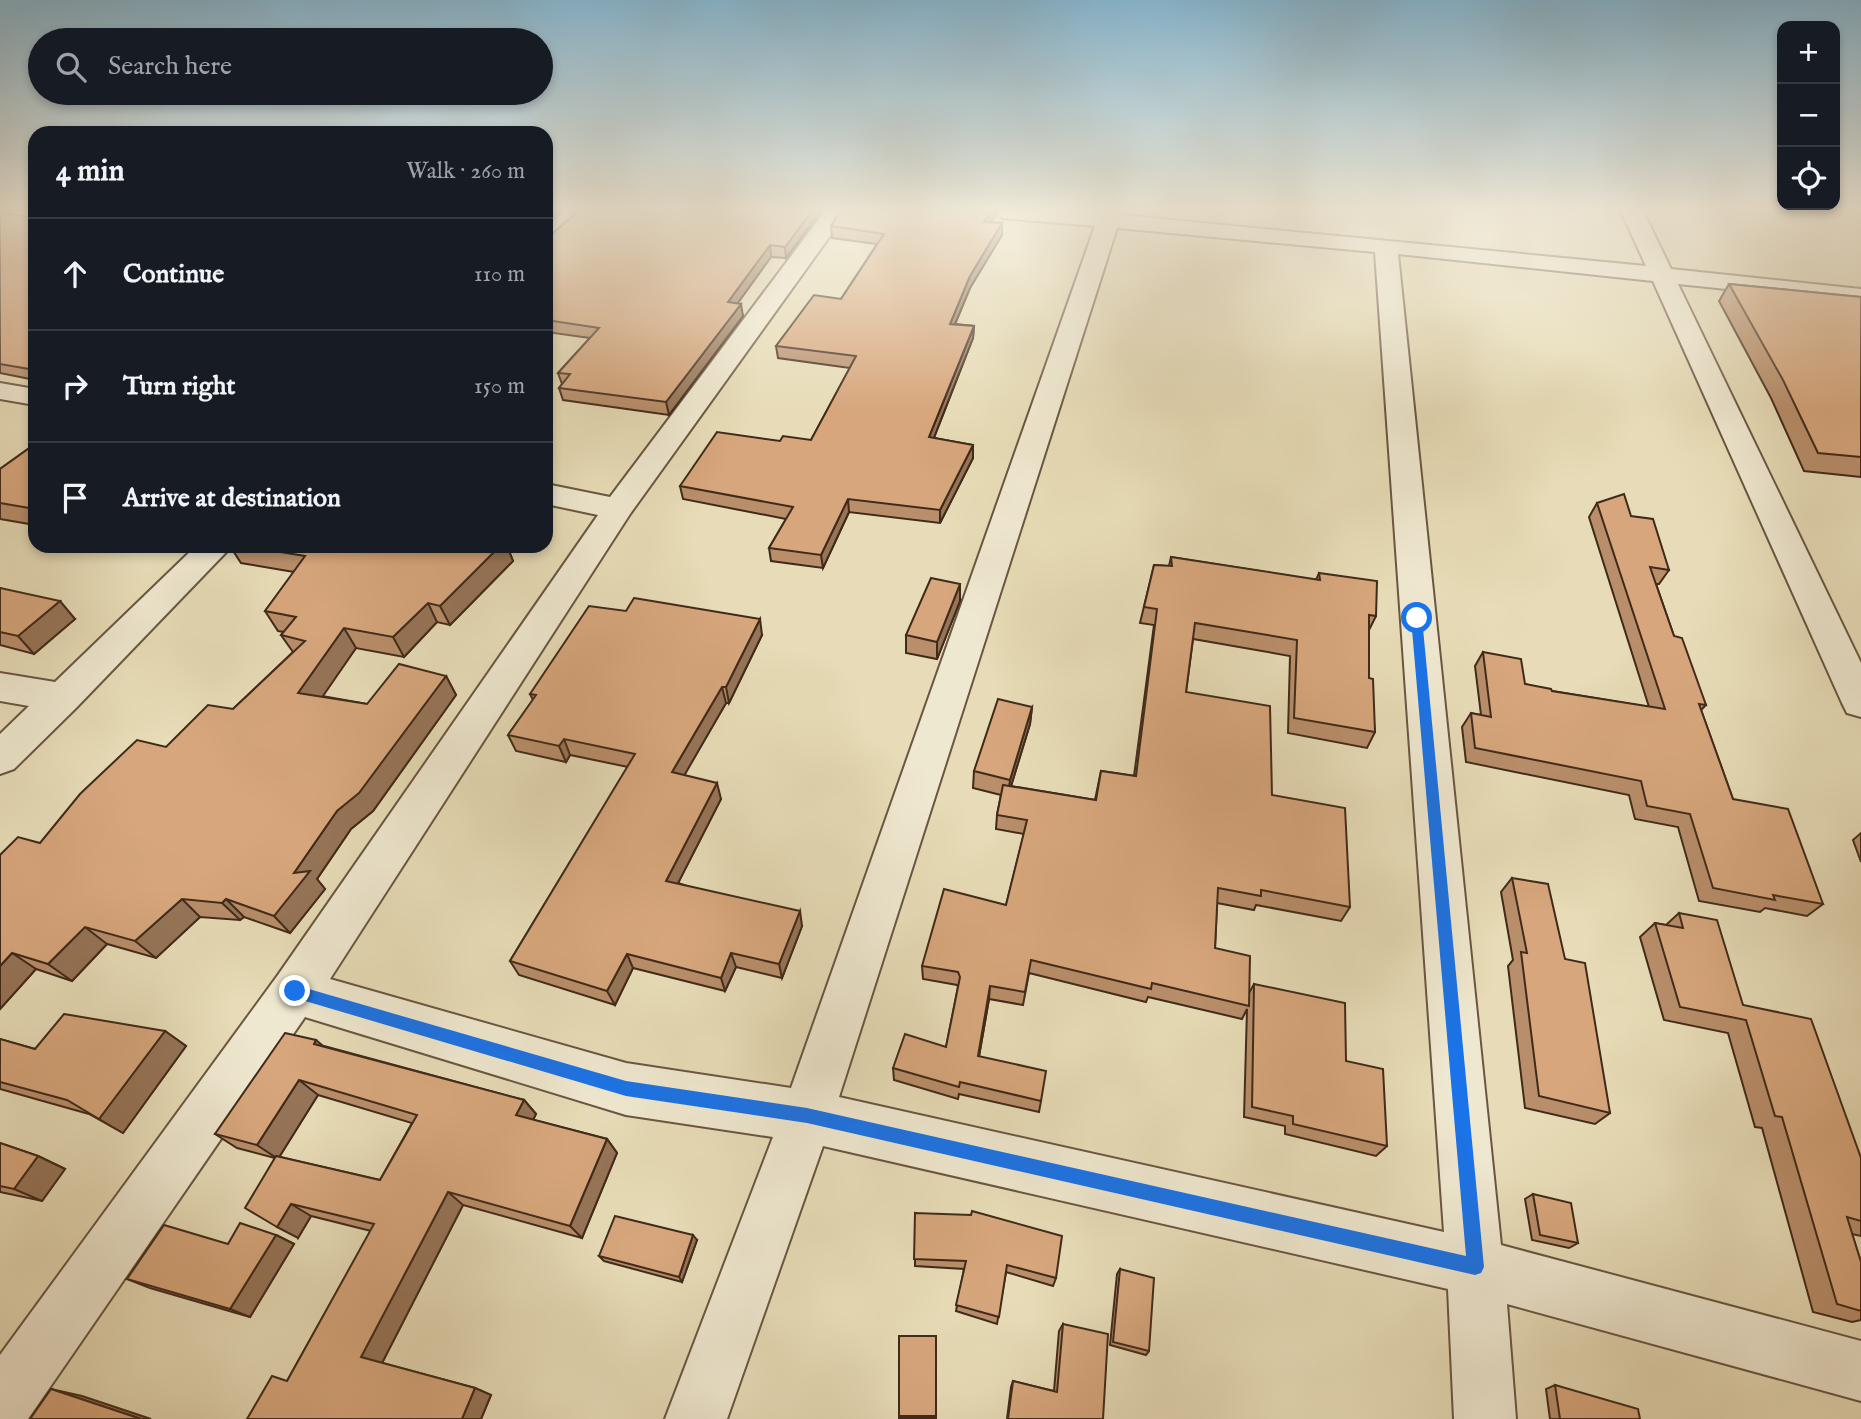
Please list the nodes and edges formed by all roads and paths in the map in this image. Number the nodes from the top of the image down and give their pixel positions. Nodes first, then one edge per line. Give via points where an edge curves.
1 (788, 277) edge
2 (1090, 277) edge
3 (1389, 277) edge
4 (1662, 277) edge
5 (1689, 277) edge
6 (1861, 296) edge
7 (0, 391) edge
8 (28, 396) edge
9 (553, 495) edge
10 (618, 509) junction
11 (208, 553) edge
12 (0, 687) edge
13 (63, 698) junction
14 (1861, 703) edge
15 (0, 758) edge
16 (295, 991) junction
17 (807, 1116) junction
18 (1475, 1267) junction
19 (1861, 1371) edge
20 (0, 1406) edge
21 (696, 1419) edge
22 (1485, 1419) edge

1 - 10 street
2 - 17 street
3 - 18 street
4 - 14 street
5 - 6 street
7 - 8 street
9 - 10 street
10 - 16 street
11 - 13 street
12 - 13 street
13 - 15 street
16 - 17 street via 626,1089
16 - 20 street
17 - 18 street
17 - 21 street
18 - 19 street
18 - 22 street

